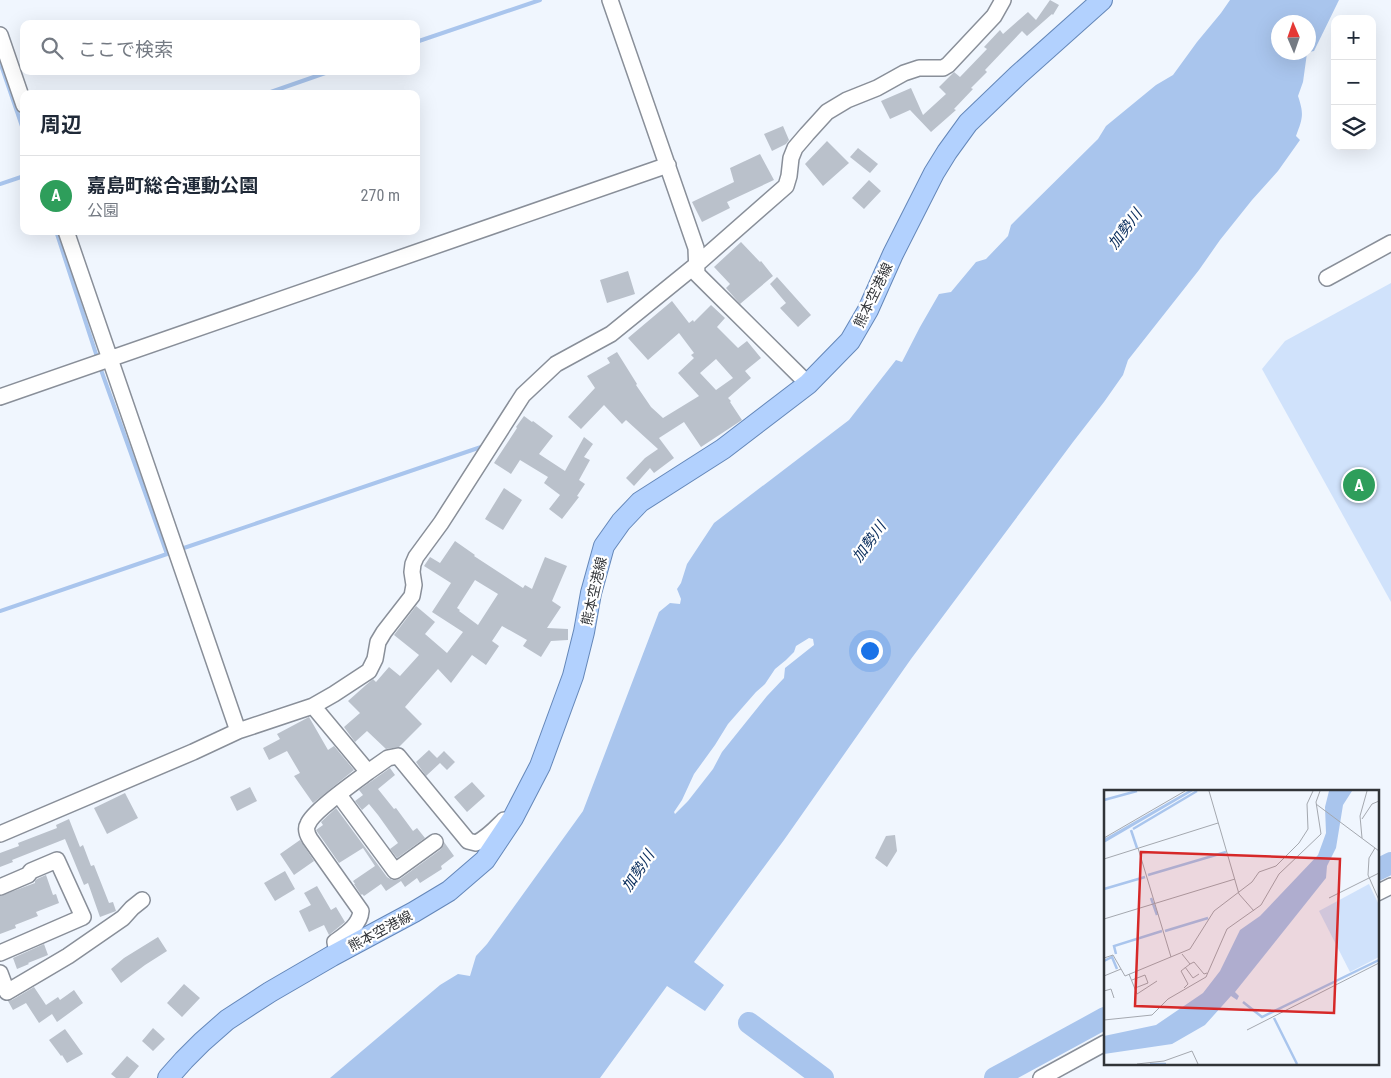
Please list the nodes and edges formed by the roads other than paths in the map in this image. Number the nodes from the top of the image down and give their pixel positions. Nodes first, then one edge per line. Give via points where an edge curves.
1 (610, 0) edge
2 (1003, 0) edge
3 (1102, 0) edge
4 (0, 35) edge
5 (20, 93) edge
6 (668, 165) junction
7 (67, 235) edge
8 (1391, 243) edge
9 (696, 265) junction
10 (1327, 278) dead end
11 (110, 360) junction
12 (808, 384) junction
13 (0, 397) edge
14 (313, 706) junction
15 (238, 731) junction
16 (368, 772) junction
17 (339, 795) junction
18 (513, 818) junction
19 (0, 834) edge
20 (435, 842) dead end
21 (1391, 886) edge
22 (0, 887) edge
23 (1378, 893) edge
24 (142, 900) dead end
25 (0, 953) edge
26 (337, 953) junction
27 (0, 973) edge
28 (1104, 1044) edge
29 (168, 1078) edge
30 (1041, 1078) edge

1 - 6 street
2 - 9 street via 994,16 948,65 904,73 827,112 796,148 786,186
3 - 12 main road, 熊本空港線 via 968,123 934,173 850,341
4 - 5 street
6 - 9 street via 696,248
6 - 11 street
7 - 11 street
8 - 10 street
9 - 12 street via 696,274
9 - 14 street via 611,334 556,364 524,395 416,557 412,596 378,642 369,671
11 - 13 street
11 - 15 street
12 - 18 main road, 熊本空港線 via 723,449 640,502 604,546 573,676 540,766
14 - 15 street
14 - 16 street
15 - 19 street
16 - 17 street
16 - 18 street via 388,758 398,756 468,841 476,843 493,832 505,818
17 - 20 street via 395,871
17 - 26 street via 317,812 308,823 306,832 361,910 354,927 335,942
18 - 26 main road, 熊本空港線 via 484,860 449,892
21 - 23 street
22 - 25 street via 57,860 83,917
24 - 27 street via 123,918 68,956 7,992
26 - 29 main road, 熊本空港線 via 227,1020
28 - 30 street

